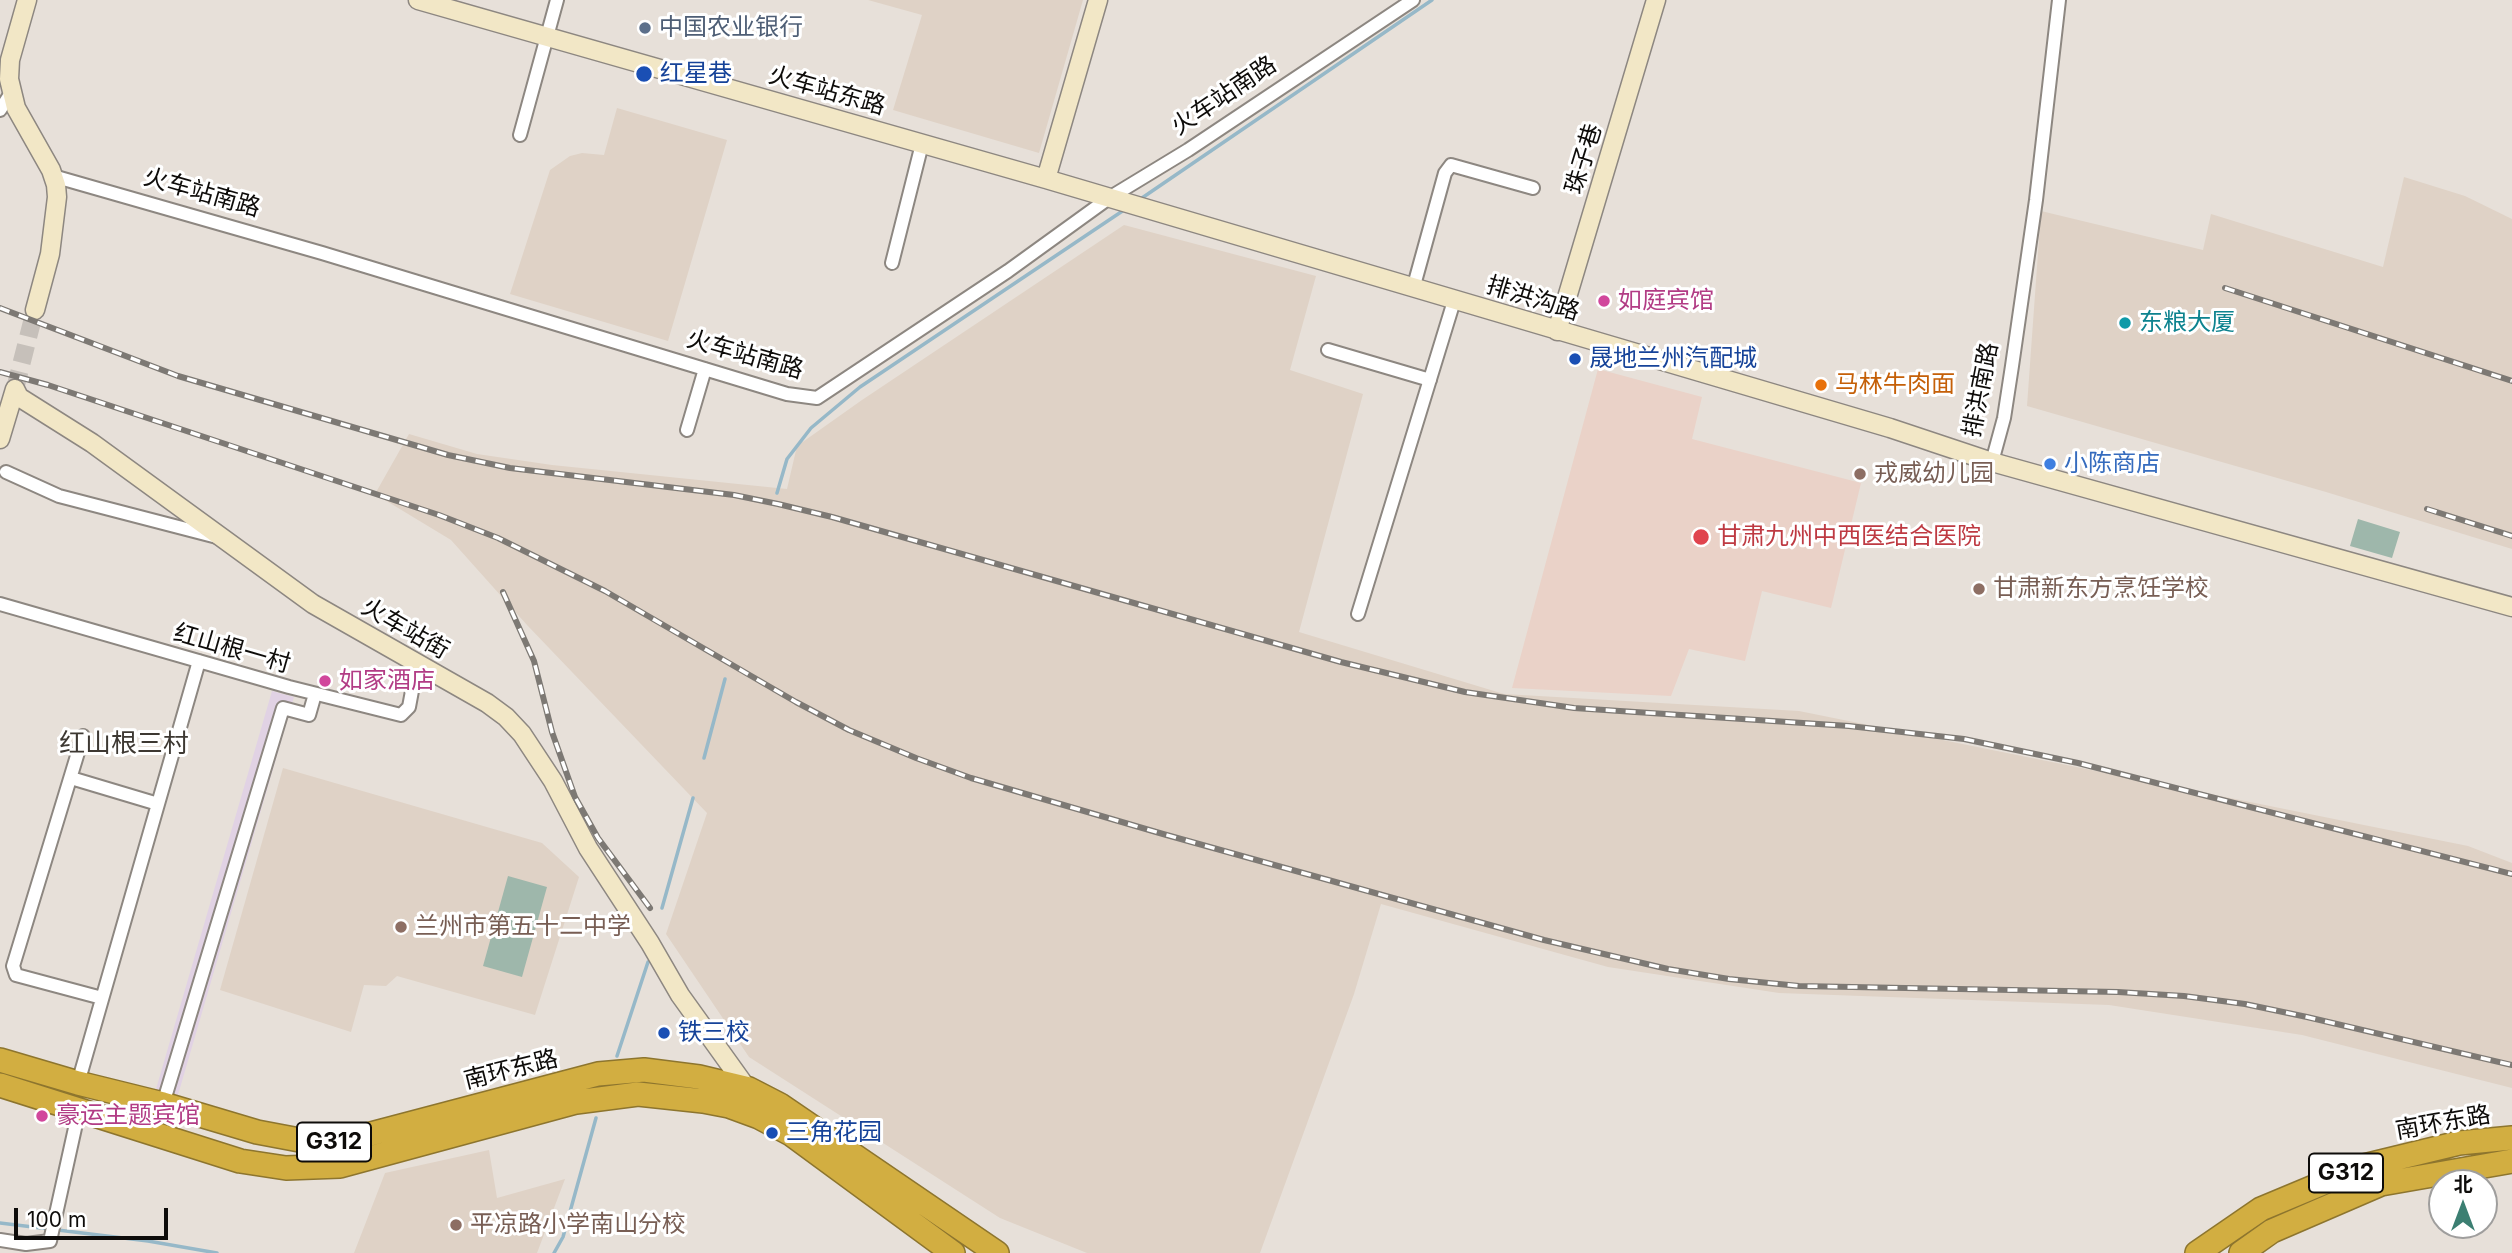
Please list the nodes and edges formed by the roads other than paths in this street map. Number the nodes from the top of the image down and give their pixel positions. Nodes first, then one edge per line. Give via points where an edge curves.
1 (27, 0) edge
2 (418, 0) edge
3 (557, 0) edge
4 (1098, 0) edge
5 (1413, 0) edge
6 (1657, 0) edge
7 (2059, 0) edge
8 (547, 37) junction
9 (11, 93) junction
10 (0, 110) edge
11 (520, 135) dead end
12 (922, 144) junction
13 (53, 176) junction
14 (1046, 179) junction
15 (1533, 188) dead end
16 (1113, 199) junction
17 (1141, 208) joint
18 (892, 263) dead end
19 (1413, 289) junction
20 (1454, 301) junction
21 (36, 310) tunnel mouth
22 (1557, 331) junction
23 (1328, 350) dead end
24 (705, 369) junction
25 (1430, 380) junction
26 (687, 429) dead end
27 (0, 439) edge
28 (1992, 462) junction
29 (6, 472) dead end
30 (224, 539) junction
31 (0, 604) edge
32 (2512, 607) edge
33 (1358, 614) dead end
34 (200, 662) junction
35 (417, 664) junction
36 (315, 694) junction
37 (83, 736) dead end
38 (71, 778) junction
39 (158, 804) junction
40 (102, 998) junction
41 (0, 1060) edge
42 (78, 1083) junction
43 (0, 1086) edge
44 (749, 1089) junction
45 (163, 1104) junction
46 (79, 1110) junction
47 (759, 1116) junction
48 (2512, 1138) edge
49 (2512, 1161) edge
50 (0, 1240) edge
51 (953, 1253) edge
52 (997, 1253) edge
53 (2197, 1253) edge
54 (2241, 1253) edge

1 - 9 main road via 10,60
2 - 8 main road, 火车站东路
3 - 8 street
4 - 14 main road
5 - 16 street, 火车站南路
6 - 22 main road, 珠子巷
7 - 28 street, 排洪南路 via 2012,366
8 - 11 street
8 - 12 main road, 火车站东路
9 - 10 street
9 - 13 main road
12 - 14 main road, 火车站东路
12 - 18 street
13 - 21 main road via 56,217
13 - 24 street, 火车站南路
14 - 16 main road, 火车站东路
15 - 19 street via 1451,165
16 - 17 main road, 火车站东路
16 - 24 street, 火车站南路 via 817,398
17 - 19 main road, 排洪沟路
19 - 20 main road, 排洪沟路
20 - 22 main road, 排洪沟路
20 - 25 street
22 - 28 main road, 排洪沟路 via 1878,424
23 - 25 street
24 - 26 street
25 - 33 street
27 - 30 main road, 火车站街 via 15,389 19,397 92,443
28 - 32 main road, 排洪南路
29 - 30 street via 59,496
30 - 35 main road, 火车站街 via 313,604
31 - 34 street, 红山根一村
34 - 36 street, 红山根一村
34 - 39 street
35 - 36 street, 红山根一村 via 409,707 401,715
35 - 44 main road, 火车站街 via 487,703 522,734 680,995
36 - 45 street via 309,715 283,708
37 - 38 street
38 - 39 street
38 - 40 street via 13,966 16,975
39 - 40 street
40 - 42 street
41 - 42 highway, 南环东路 / G312
42 - 45 highway, 南环东路 / G312
43 - 46 highway, 南环东路 / G312
44 - 45 highway, 南环东路 / G312 via 669,1072 598,1074 333,1142 292,1140
44 - 47 main road, 火车站街
44 - 52 highway, 南环东路 / G312 via 780,1105
46 - 47 highway, 南环东路 / G312 via 240,1161 286,1168 340,1166 576,1102 638,1094 729,1106
46 - 50 street via 50,1241
47 - 51 highway, 南环东路 / G312 via 791,1134
48 - 53 highway, 南环东路 / G312 via 2459,1143 2364,1166 2261,1209
49 - 54 highway, 南环东路 / G312 via 2381,1184 2272,1231

